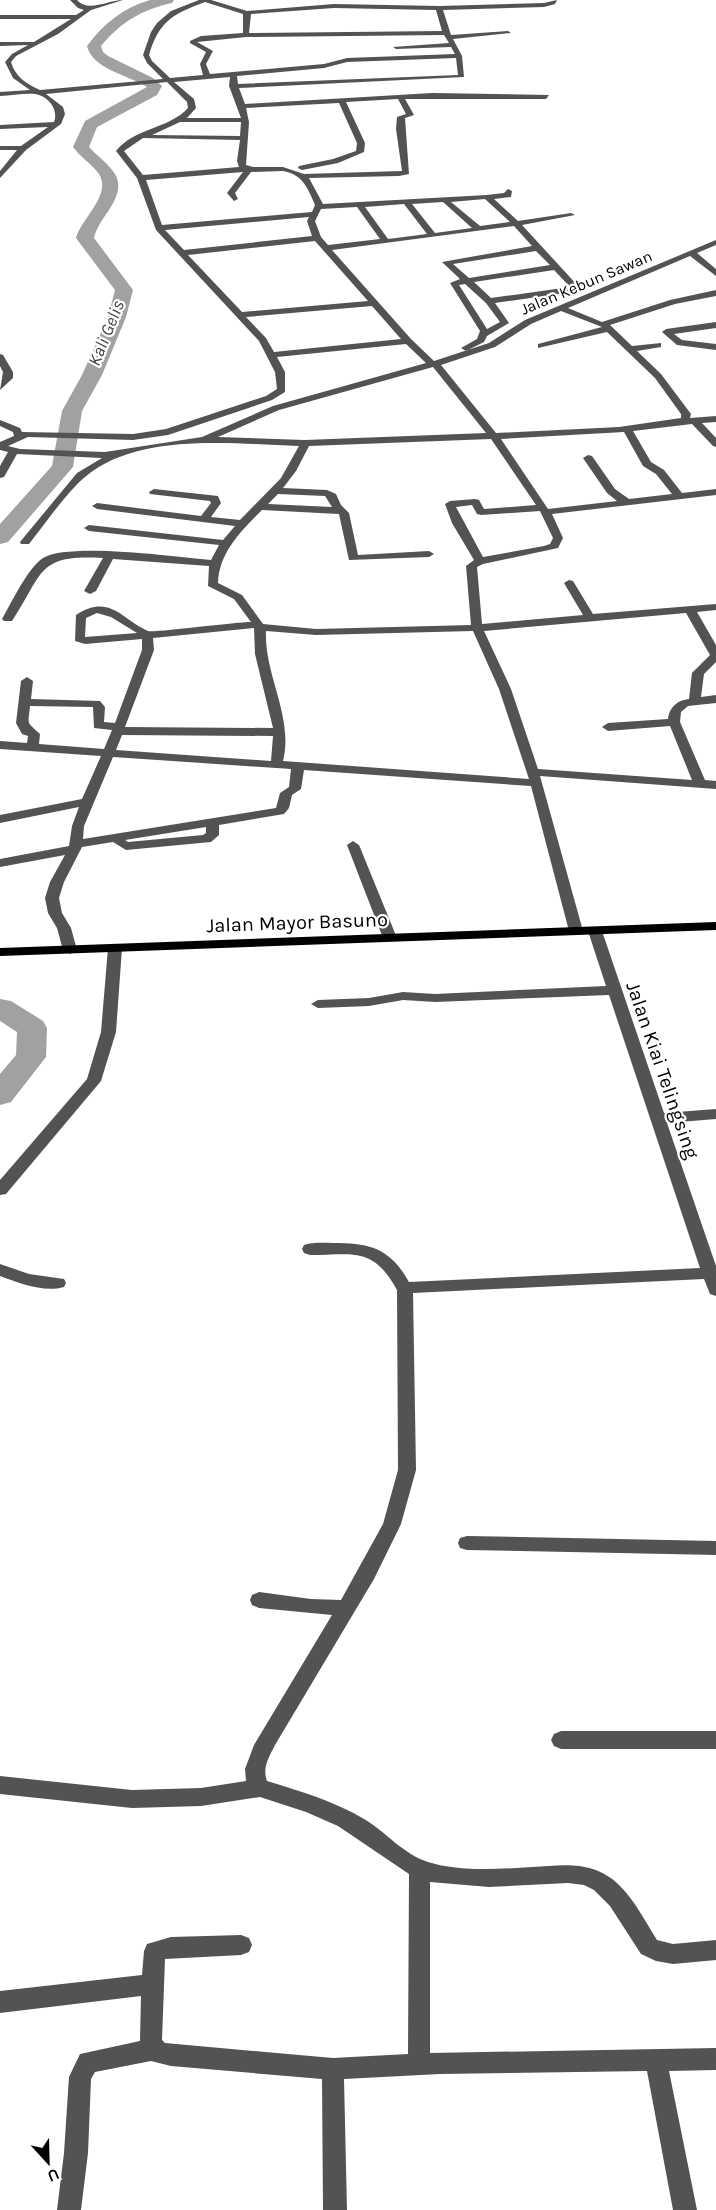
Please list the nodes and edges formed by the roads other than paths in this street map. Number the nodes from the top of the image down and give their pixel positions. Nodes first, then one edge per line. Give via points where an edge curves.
1 (73, 0) edge
2 (120, 0) edge
3 (205, 0) edge
4 (343, 0) edge
5 (554, 0) edge
6 (483, 3) edge
7 (334, 6) junction
8 (408, 8) junction
9 (439, 8) junction
10 (89, 9) junction
11 (303, 9) junction
12 (248, 13) junction
13 (309, 15) dead end
14 (0, 17) edge
15 (77, 17) junction
16 (398, 33) junction
17 (508, 33) dead end
18 (246, 34) junction
19 (451, 38) junction
20 (35, 43) junction
21 (0, 44) edge
22 (396, 47) dead end
23 (459, 56) junction
24 (331, 65) junction
25 (4, 67) edge
26 (233, 75) junction
27 (207, 76) junction
28 (168, 79) junction
29 (425, 79) junction
30 (338, 81) junction
31 (233, 86) junction
32 (39, 92) junction
33 (0, 94) edge
34 (434, 95) junction
35 (522, 95) junction
36 (400, 96) junction
37 (546, 97) dead end
38 (343, 99) junction
39 (243, 106) junction
40 (516, 108) dead end
41 (178, 120) junction
42 (245, 120) junction
43 (57, 124) junction
44 (0, 127) edge
45 (142, 137) junction
46 (242, 138) junction
47 (0, 148) edge
48 (23, 148) junction
49 (248, 169) junction
50 (290, 169) junction
51 (2, 172) edge
52 (304, 176) junction
53 (141, 178) junction
54 (508, 191) dead end
55 (487, 197) junction
56 (234, 199) dead end
57 (445, 200) junction
58 (406, 202) junction
59 (360, 205) junction
60 (316, 211) junction
61 (572, 215) dead end
62 (516, 224) junction
63 (159, 228) junction
64 (477, 228) junction
65 (433, 236) junction
66 (317, 238) junction
67 (211, 239) dead end
68 (386, 242) junction
69 (716, 242) edge
70 (326, 248) junction
71 (537, 248) junction
72 (218, 249) junction
73 (691, 252) junction
74 (181, 254) junction
75 (554, 267) junction
76 (716, 273) edge
77 (466, 280) junction
78 (716, 293) edge
79 (535, 294) junction
80 (489, 301) junction
81 (375, 303) junction
82 (555, 307) junction
83 (238, 315) junction
84 (716, 324) edge
85 (605, 327) junction
86 (484, 334) junction
87 (408, 341) junction
88 (658, 345) dead end
89 (541, 346) dead end
90 (716, 347) edge
91 (630, 350) junction
92 (273, 355) junction
93 (0, 357) edge
94 (430, 362) junction
95 (0, 387) edge
96 (716, 419) edge
97 (690, 420) junction
98 (0, 423) edge
99 (627, 429) junction
100 (0, 433) edge
101 (25, 434) junction
102 (493, 436) junction
103 (132, 437) junction
104 (203, 440) junction
105 (305, 443) junction
106 (716, 444) edge
107 (0, 446) edge
108 (14, 451) junction
109 (129, 452) junction
110 (109, 455) junction
111 (588, 458) dead end
112 (0, 475) edge
113 (275, 491) junction
114 (154, 492) dead end
115 (716, 492) edge
116 (679, 496) junction
117 (626, 502) junction
118 (97, 506) dead end
119 (261, 507) junction
120 (545, 510) junction
121 (342, 511) junction
122 (481, 512) junction
123 (467, 513) dead end
124 (205, 518) junction
125 (244, 524) junction
126 (89, 528) dead end
127 (25, 542) dead end
128 (226, 543) junction
129 (429, 554) dead end
130 (109, 557) junction
131 (480, 561) junction
132 (215, 563) junction
133 (569, 583) dead end
134 (90, 591) dead end
135 (716, 607) edge
136 (690, 610) junction
137 (590, 618) junction
138 (8, 619) dead end
139 (258, 626) junction
140 (477, 628) junction
141 (147, 635) junction
142 (27, 681) dead end
143 (716, 699) edge
144 (695, 701) junction
145 (24, 702) junction
146 (674, 722) junction
147 (608, 727) dead end
148 (119, 729) junction
149 (279, 732) junction
150 (0, 745) edge
151 (32, 748) junction
152 (107, 753) junction
153 (276, 764) junction
154 (298, 765) junction
155 (534, 778) junction
156 (700, 784) junction
157 (716, 785) edge
158 (87, 802) junction
159 (0, 819) edge
160 (353, 845) dead end
161 (76, 847) junction
162 (0, 863) edge
163 (716, 926) edge
164 (576, 931) junction
165 (594, 931) junction
166 (390, 938) junction
167 (115, 948) junction
168 (70, 950) junction
169 (6, 952) edge
170 (615, 990) junction
171 (318, 1004) dead end
172 (716, 1114) edge
173 (658, 1119) junction
174 (0, 1190) edge
175 (310, 1249) dead end
176 (4, 1276) edge
177 (713, 1282) edge
178 (58, 1283) dead end
179 (405, 1290) junction
180 (467, 1543) dead end
181 (716, 1548) edge
182 (259, 1600) dead end
183 (346, 1608) junction
184 (561, 1740) dead end
185 (716, 1740) edge
186 (0, 1785) edge
187 (260, 1788) junction
188 (419, 1868) junction
189 (241, 1945) dead end
190 (716, 1950) edge
191 (152, 1984) junction
192 (0, 2002) edge
193 (154, 2049) junction
194 (716, 2059) edge
195 (656, 2060) junction
196 (419, 2063) junction
197 (333, 2069) junction
198 (69, 2210) edge
199 (335, 2210) edge
200 (685, 2210) edge

1 - 10 street
2 - 10 street
3 - 12 street
3 - 28 street via 166,16 147,51 149,62
4 - 7 street
5 - 6 street via 548,4
6 - 9 street
7 - 8 street
7 - 11 street
8 - 9 street
8 - 16 street via 396,21
9 - 19 street
10 - 15 street
11 - 12 street
11 - 13 street
12 - 18 street
14 - 15 street
15 - 20 street
16 - 18 street
16 - 19 street
17 - 19 street
18 - 27 street via 192,42 210,51 203,64
19 - 22 street
19 - 23 street
20 - 21 street
20 - 25 street via 10,58
23 - 24 street via 347,60
23 - 29 street via 462,76
24 - 26 street
24 - 30 street
25 - 32 street via 21,83
26 - 27 street
26 - 31 street
27 - 28 street
28 - 32 street
28 - 41 street via 192,105 190,112
29 - 30 street
29 - 34 street
30 - 31 street
30 - 38 street
31 - 39 street
32 - 33 street
32 - 43 street via 59,107 62,114
34 - 35 street
34 - 36 street
35 - 37 street
35 - 40 street
36 - 38 street
36 - 52 street via 410,115 401,117 400,129 406,172
38 - 39 street
38 - 50 street via 361,143 360,152 321,165
39 - 42 street
41 - 42 street
41 - 45 street
42 - 46 street
43 - 44 street
43 - 48 street
45 - 46 street
45 - 53 street via 120,151
46 - 49 street via 241,161
47 - 48 street
48 - 51 street
49 - 50 street
49 - 53 street
49 - 56 street via 231,193
50 - 52 street
52 - 60 street
53 - 63 street
54 - 55 street via 508,195
55 - 57 street
55 - 62 street
57 - 58 street
57 - 64 street
58 - 59 street
58 - 65 street
59 - 60 street
59 - 68 street
60 - 63 street
60 - 66 street via 311,225
61 - 62 street
62 - 64 street
62 - 71 street
63 - 74 street
64 - 65 street
65 - 68 street
66 - 70 street
66 - 72 street
67 - 72 street
68 - 70 street
69 - 73 street, Jalan Kebun Sawan
70 - 81 street
71 - 75 street
71 - 77 street via 446,261
72 - 74 street
73 - 76 street
73 - 82 street, Jalan Kebun Sawan
74 - 83 street
75 - 77 street
75 - 79 street via 576,289
77 - 80 street
77 - 86 street via 453,284
78 - 85 street via 661,306
79 - 80 street
79 - 82 street
80 - 86 street via 505,323
81 - 83 street
81 - 87 street
82 - 85 street
82 - 94 street, Jalan Kebun Sawan via 484,349
83 - 92 street
84 - 90 street via 666,332 680,342
85 - 89 street
85 - 91 street
86 - 94 street via 466,349
87 - 92 street
87 - 94 street
88 - 91 street
91 - 97 street via 668,388
92 - 103 street via 283,386 278,394 183,429
93 - 95 street via 8,372
94 - 102 street
94 - 104 street via 276,408
96 - 97 street
97 - 99 street
97 - 106 street
98 - 101 street
99 - 102 street
99 - 116 street via 647,464 660,472
100 - 101 street
101 - 103 street
101 - 107 street
102 - 105 street
102 - 120 street
103 - 109 street
104 - 105 street
104 - 109 street
105 - 113 street
107 - 108 street
108 - 110 street
108 - 112 street
109 - 110 street
110 - 127 street via 81,475
111 - 117 street via 612,491
113 - 119 street
113 - 121 street via 327,493
114 - 124 street via 214,498 216,503
115 - 116 street
116 - 117 street
117 - 120 street
118 - 124 street
119 - 121 street
119 - 125 street
120 - 122 street
120 - 131 street via 558,538 554,546
121 - 129 street via 353,558
122 - 123 street
122 - 131 street via 474,499 449,505
124 - 125 street
125 - 128 street
126 - 128 street
128 - 132 street
130 - 132 street
130 - 134 street
130 - 138 street via 69,554 46,561
131 - 140 street via 471,566
132 - 139 street via 212,584 238,597
133 - 137 street
135 - 136 street
136 - 137 street
136 - 144 street via 716,655 698,673
137 - 140 street
139 - 140 street via 316,632
139 - 141 street
139 - 149 street via 258,642 278,711
140 - 155 street via 504,689
141 - 141 street via 112,613 98,610 80,617 81,641
141 - 148 street via 148,650
142 - 145 street
143 - 144 street
144 - 146 street via 677,707
145 - 148 street via 96,704 98,725
145 - 151 street via 22,725 34,734
146 - 147 street
146 - 156 street
148 - 149 street
148 - 152 street
149 - 153 street
150 - 151 street
151 - 152 street
152 - 153 street
152 - 158 street
153 - 154 street
154 - 155 street
154 - 161 street via 295,789 285,793 281,810 212,823 213,836 206,839 126,846 117,836
155 - 156 street
155 - 164 street
156 - 157 street
158 - 159 street
158 - 161 street via 78,826
160 - 166 street
161 - 162 street
161 - 168 street via 52,898
163 - 165 main road, Jalan Mayor Basuno
164 - 165 main road, Jalan Mayor Basuno
164 - 166 main road, Jalan Mayor Basuno
165 - 170 street, Jalan Kiai Telingsing
166 - 167 main road, Jalan Mayor Basuno
167 - 168 main road, Jalan Mayor Basuno
167 - 174 street via 110,1033 94,1081
168 - 169 main road, Jalan Mayor Basuno
170 - 171 street via 403,996
170 - 173 street, Jalan Kiai Telingsing
172 - 173 street
173 - 177 street, Jalan Kiai Telingsing
175 - 179 street via 361,1251 381,1257
176 - 178 street
177 - 179 street
179 - 183 street via 407,1470 392,1524
180 - 181 street
182 - 183 street
183 - 187 street via 256,1763 253,1773
184 - 185 street
186 - 187 street via 132,1799 201,1797
187 - 188 street via 322,1807
188 - 190 street via 459,1876 591,1877 607,1886 655,1952
188 - 196 street
189 - 191 street via 155,1951
191 - 192 street
191 - 193 street
193 - 197 street via 171,2055
193 - 198 street via 88,2062 80,2078
194 - 195 street
195 - 196 street
195 - 200 street
196 - 197 street
197 - 199 street

